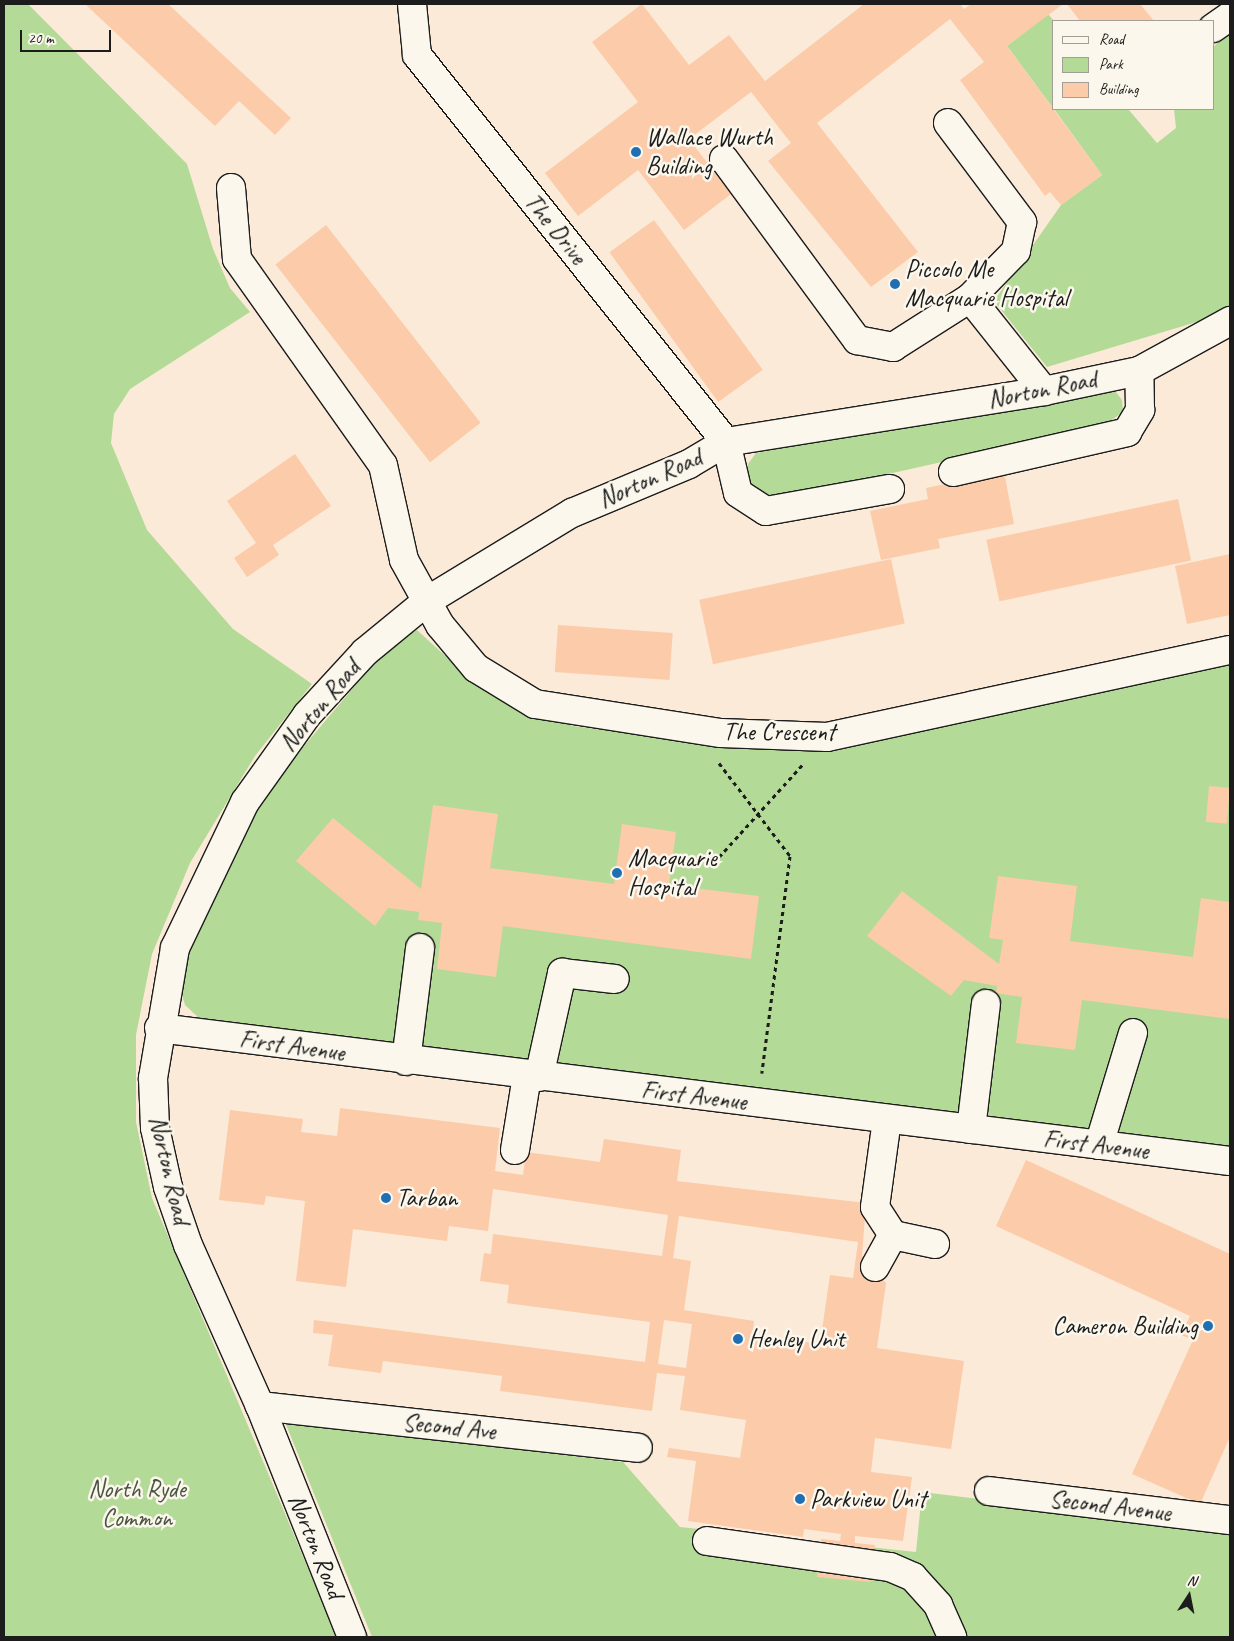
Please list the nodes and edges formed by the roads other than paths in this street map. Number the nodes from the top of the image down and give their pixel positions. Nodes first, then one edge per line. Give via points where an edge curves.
1 (412, 4) edge
2 (1230, 16) edge
3 (1214, 27) edge
4 (948, 123) dead end
5 (724, 159) dead end
6 (231, 188) dead end
7 (970, 298) junction
8 (1230, 321) edge
9 (1139, 371) junction
10 (1044, 391) junction
11 (726, 442) junction
12 (954, 472) dead end
13 (890, 489) dead end
14 (427, 601) junction
15 (1230, 650) edge
16 (420, 948) dead end
17 (615, 979) dead end
18 (986, 1004) dead end
19 (159, 1028) junction
20 (1133, 1033) dead end
21 (406, 1061) junction
22 (533, 1076) junction
23 (887, 1119) junction
24 (971, 1130) junction
25 (1099, 1145) junction
26 (515, 1150) dead end
27 (1230, 1161) edge
28 (893, 1235) junction
29 (935, 1244) dead end
30 (874, 1267) dead end
31 (260, 1406) junction
32 (638, 1448) dead end
33 (989, 1491) dead end
34 (1230, 1520) edge
35 (707, 1541) dead end
36 (352, 1637) edge
37 (952, 1637) edge

1 - 11 lane, The Drive via 417,55
2 - 3 lane
4 - 7 lane via 1022,222 1016,251
5 - 7 lane via 857,340 893,347
6 - 14 lane, The Crescent via 237,259 383,465 404,560
7 - 10 lane
8 - 9 lane, Norton Road
9 - 10 lane, Norton Road
9 - 12 lane via 1140,410 1127,432
10 - 11 lane, Norton Road
11 - 13 lane via 738,493 766,511
11 - 14 lane, Norton Road via 689,464 572,513
14 - 15 lane, The Crescent via 456,648 514,694 558,711 693,729 827,737
14 - 19 lane, Norton Road via 365,652 307,715 245,802 175,948
16 - 21 lane
17 - 22 lane via 562,974
18 - 24 lane
19 - 21 lane, First Avenue
19 - 31 lane, Norton Road via 153,1078 155,1128 168,1188 188,1245
20 - 25 lane
21 - 22 lane, First Avenue
22 - 23 lane, First Avenue
22 - 26 lane
23 - 24 lane, First Avenue
23 - 28 lane via 875,1207
24 - 25 lane, First Avenue
25 - 27 lane, First Avenue
28 - 29 lane
28 - 30 lane
31 - 32 lane, Second Ave
31 - 36 lane, Norton Road
33 - 34 lane, Second Avenue
35 - 37 lane via 890,1567 913,1577 932,1598

